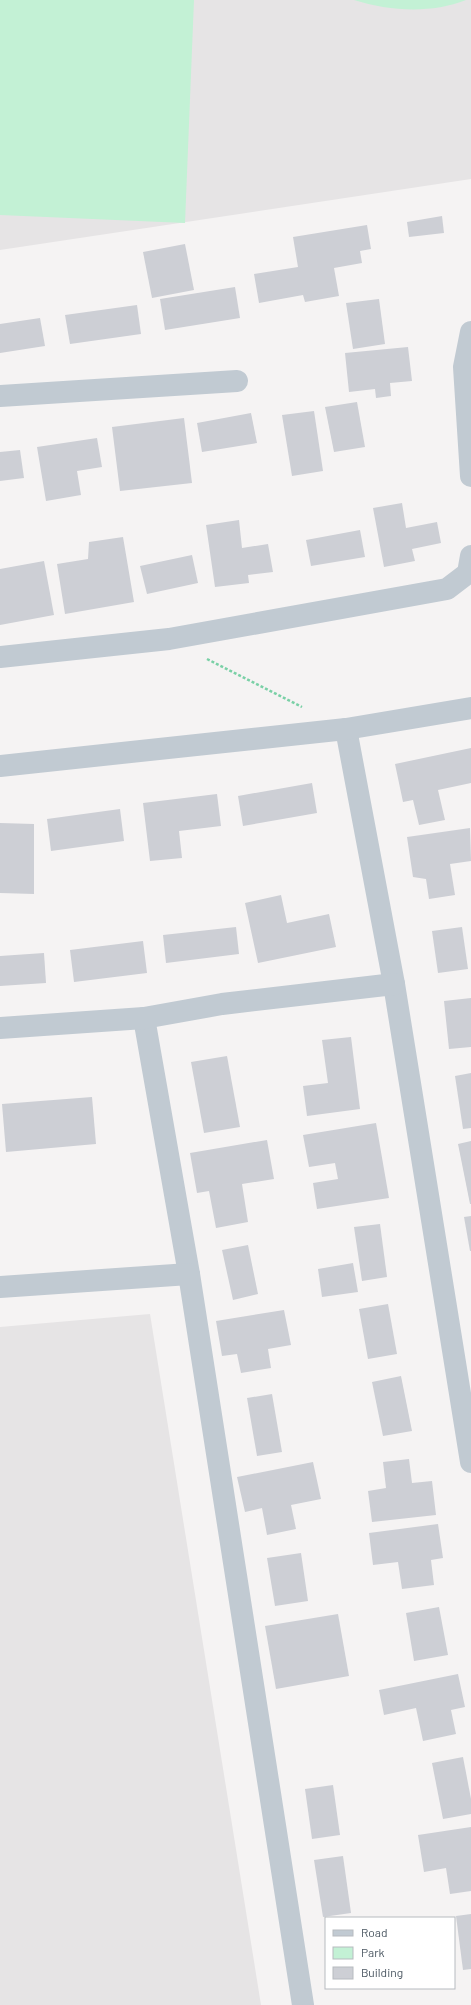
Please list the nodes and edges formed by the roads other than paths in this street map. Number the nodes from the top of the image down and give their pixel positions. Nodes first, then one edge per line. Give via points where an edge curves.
1 (471, 332) edge
2 (237, 381) dead end
3 (0, 396) edge
4 (471, 476) edge
5 (471, 556) edge
6 (0, 657) edge
7 (471, 708) edge
8 (346, 729) junction
9 (0, 766) edge
10 (394, 984) junction
11 (144, 1018) junction
12 (0, 1028) edge
13 (189, 1274) junction
14 (0, 1287) edge
15 (471, 1462) edge
16 (303, 2005) edge

1 - 4 street via 464,367
2 - 3 street
5 - 6 street via 468,573 447,589 170,639
7 - 8 street
8 - 9 street
8 - 10 street
10 - 11 street via 222,1004
10 - 15 street
11 - 12 street
11 - 13 street
13 - 14 street
13 - 16 street

